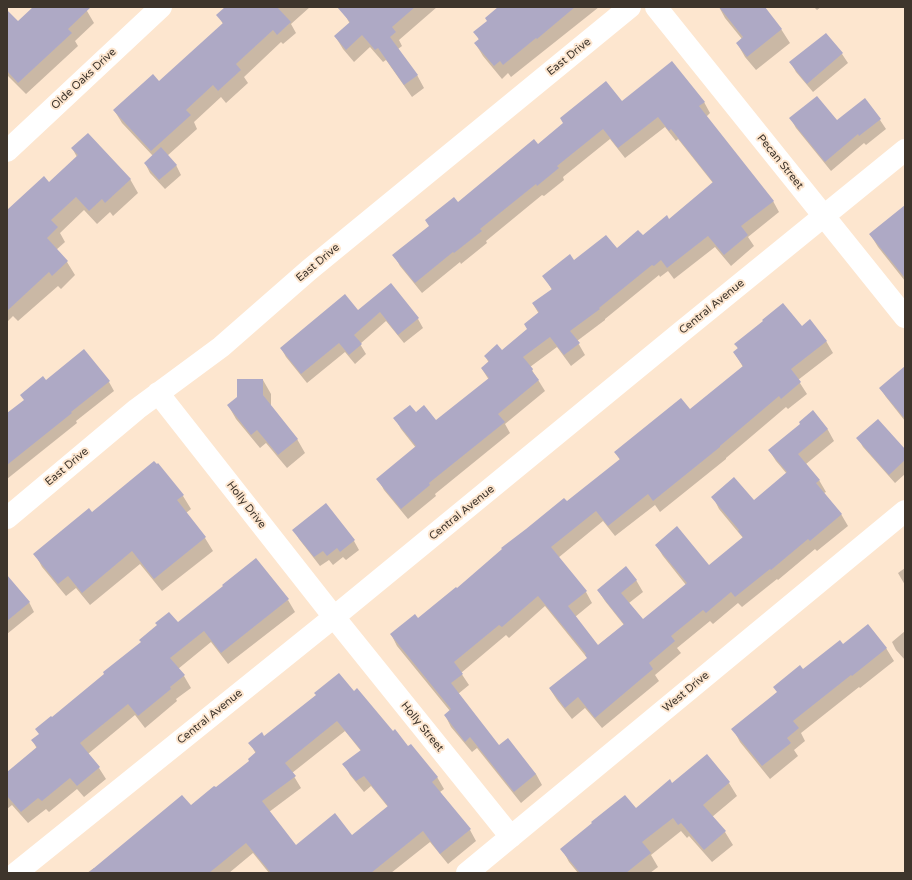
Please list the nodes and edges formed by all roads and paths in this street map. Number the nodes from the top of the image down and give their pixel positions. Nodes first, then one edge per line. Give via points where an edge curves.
1 (162, 7) edge
2 (630, 7) edge
3 (656, 7) edge
4 (905, 150) edge
5 (7, 151) edge
6 (824, 216) junction
7 (905, 317) edge
8 (158, 393) junction
9 (905, 511) edge
10 (7, 518) edge
11 (334, 618) junction
12 (511, 837) junction
13 (16, 873) edge
14 (467, 873) edge

1 - 5 street, Olde Oaks Drive
2 - 8 street, East Drive via 315,265 221,347
3 - 6 street, Pecan Street
4 - 6 street, Central Avenue
6 - 7 street, Pecan Street
6 - 11 street, Central Avenue
8 - 10 street, East Drive
8 - 11 street, Holly Drive
9 - 12 street, West Drive
11 - 12 street, Holly Street
11 - 13 street, Central Avenue
12 - 14 street, West Drive

